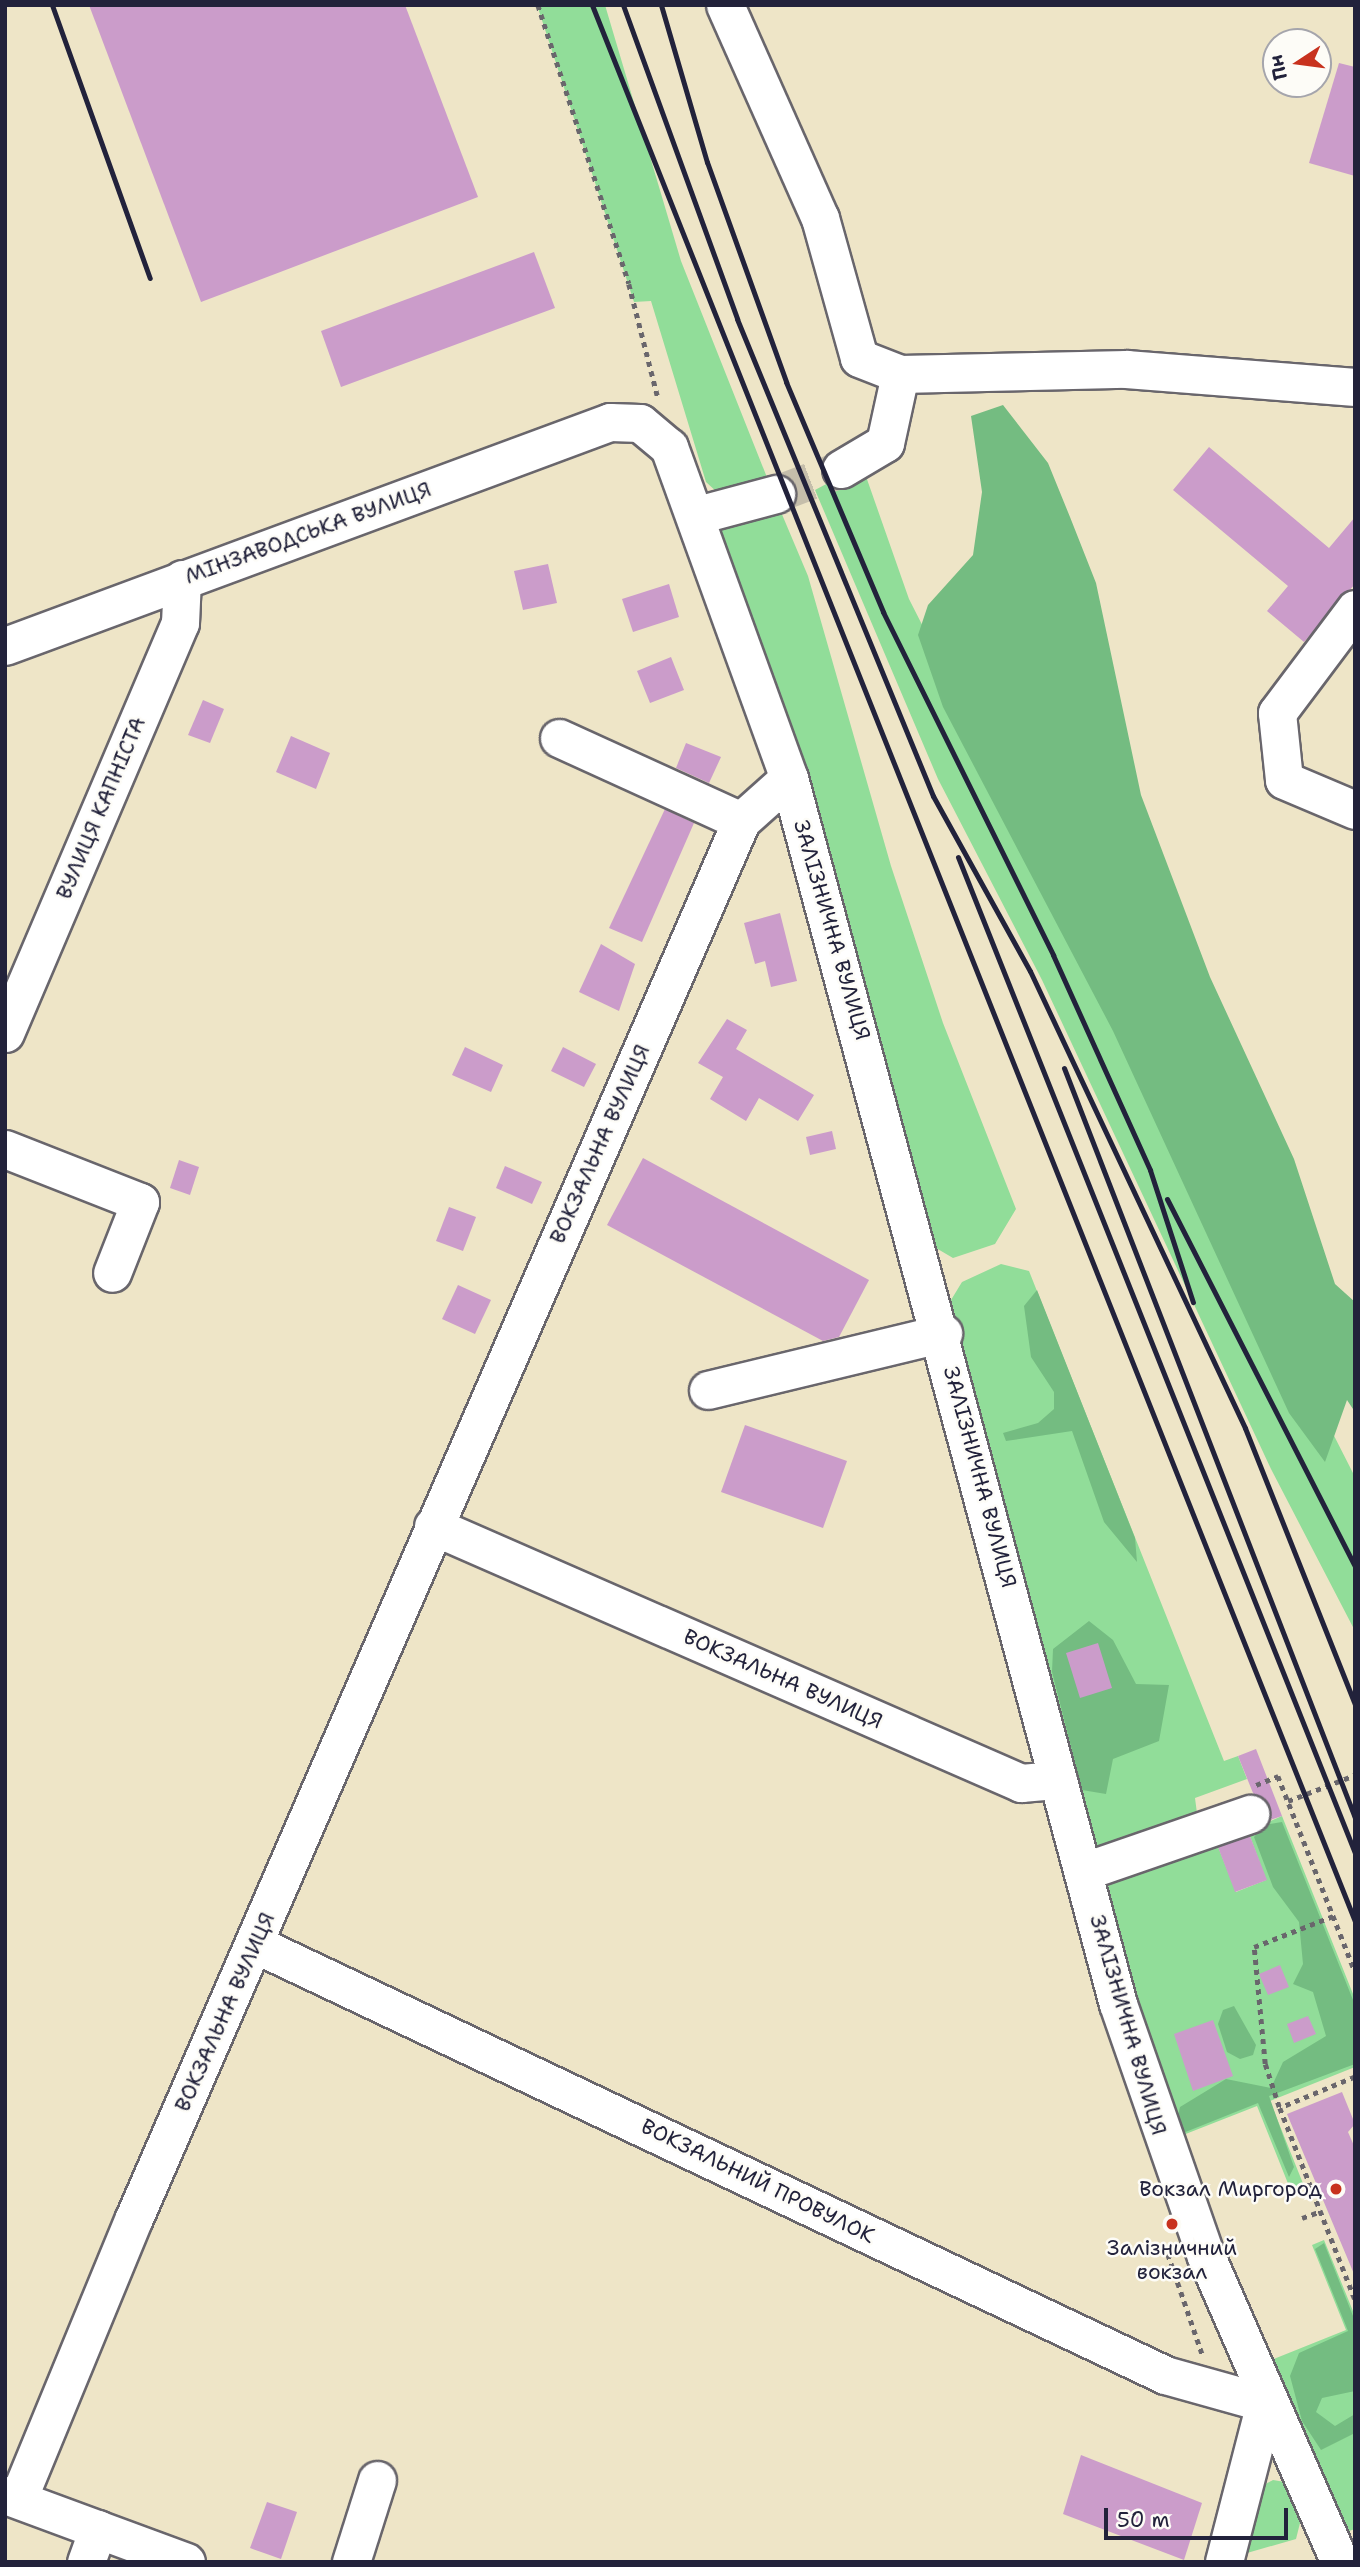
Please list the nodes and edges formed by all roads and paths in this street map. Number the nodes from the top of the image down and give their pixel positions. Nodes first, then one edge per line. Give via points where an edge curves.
1 (538, 5) edge
2 (725, 5) edge
3 (900, 374) junction
4 (1355, 387) edge
5 (610, 422) joint
6 (669, 447) junction
7 (841, 468) tunnel mouth
8 (776, 494) tunnel mouth
9 (697, 515) junction
10 (182, 579) junction
11 (1355, 609) edge
12 (5, 646) edge
13 (559, 738) dead end
14 (789, 778) junction
15 (1355, 810) edge
16 (741, 821) junction
17 (5, 1033) edge
18 (5, 1149) edge
19 (112, 1273) dead end
20 (943, 1333) junction
21 (708, 1390) dead end
22 (433, 1526) junction
23 (1355, 1775) edge
24 (1058, 1780) junction
25 (1250, 1814) dead end
26 (1085, 1871) junction
27 (1333, 1916) junction
28 (256, 1944) junction
29 (1355, 1971) edge
30 (1355, 2077) edge
31 (1280, 2108) junction
32 (1322, 2211) junction
33 (1302, 2218) dead end
34 (1355, 2299) edge
35 (1265, 2403) junction
36 (377, 2480) dead end
37 (12, 2497) edge
38 (92, 2545) edge
39 (186, 2562) edge
40 (351, 2562) edge
41 (1223, 2562) edge
42 (1339, 2562) edge

1 - 6 path via 629,284
2 - 3 street via 820,218 859,358
3 - 4 street via 1126,369
3 - 7 street via 885,443
5 - 6 street, ЗАЛІЗНИЧНА ВУЛИЦЯ via 640,423
5 - 10 street, МІНЗАВОДСЬКА ВУЛИЦЯ
6 - 9 street, ЗАЛІЗНИЧНА ВУЛИЦЯ
8 - 9 street
9 - 14 street, ЗАЛІЗНИЧНА ВУЛИЦЯ
10 - 12 street, МІНЗАВОДСЬКА ВУЛИЦЯ
10 - 17 street, ВУЛИЦЯ КАПНІСТА via 180,623
11 - 15 street via 1277,713 1284,780
13 - 16 street
14 - 16 street, ВОКЗАЛЬНА ВУЛИЦЯ
14 - 20 street, ЗАЛІЗНИЧНА ВУЛИЦЯ
16 - 22 street, ВОКЗАЛЬНА ВУЛИЦЯ
18 - 19 street via 140,1202
20 - 21 street
20 - 24 street, ЗАЛІЗНИЧНА ВУЛИЦЯ
22 - 24 street, ВОКЗАЛЬНА ВУЛИЦЯ via 1021,1783
22 - 28 street, ВОКЗАЛЬНА ВУЛИЦЯ
23 - 27 path via 1288,1801
24 - 26 street, ЗАЛІЗНИЧНА ВУЛИЦЯ
25 - 26 street
26 - 35 street, ЗАЛІЗНИЧНА ВУЛИЦЯ via 1164,2148
27 - 29 path
27 - 31 path via 1254,1947 1265,2064
28 - 35 street, ВОКЗАЛЬНИЙ ПРОВУЛОК via 1141,2363
28 - 37 street, ВОКЗАЛЬНА ВУЛИЦЯ
30 - 31 path
31 - 32 path
32 - 33 path
32 - 34 path
35 - 41 street
35 - 42 street, ЗАЛІЗНИЧНА ВУЛИЦЯ
36 - 40 street
37 - 38 street
38 - 39 street

